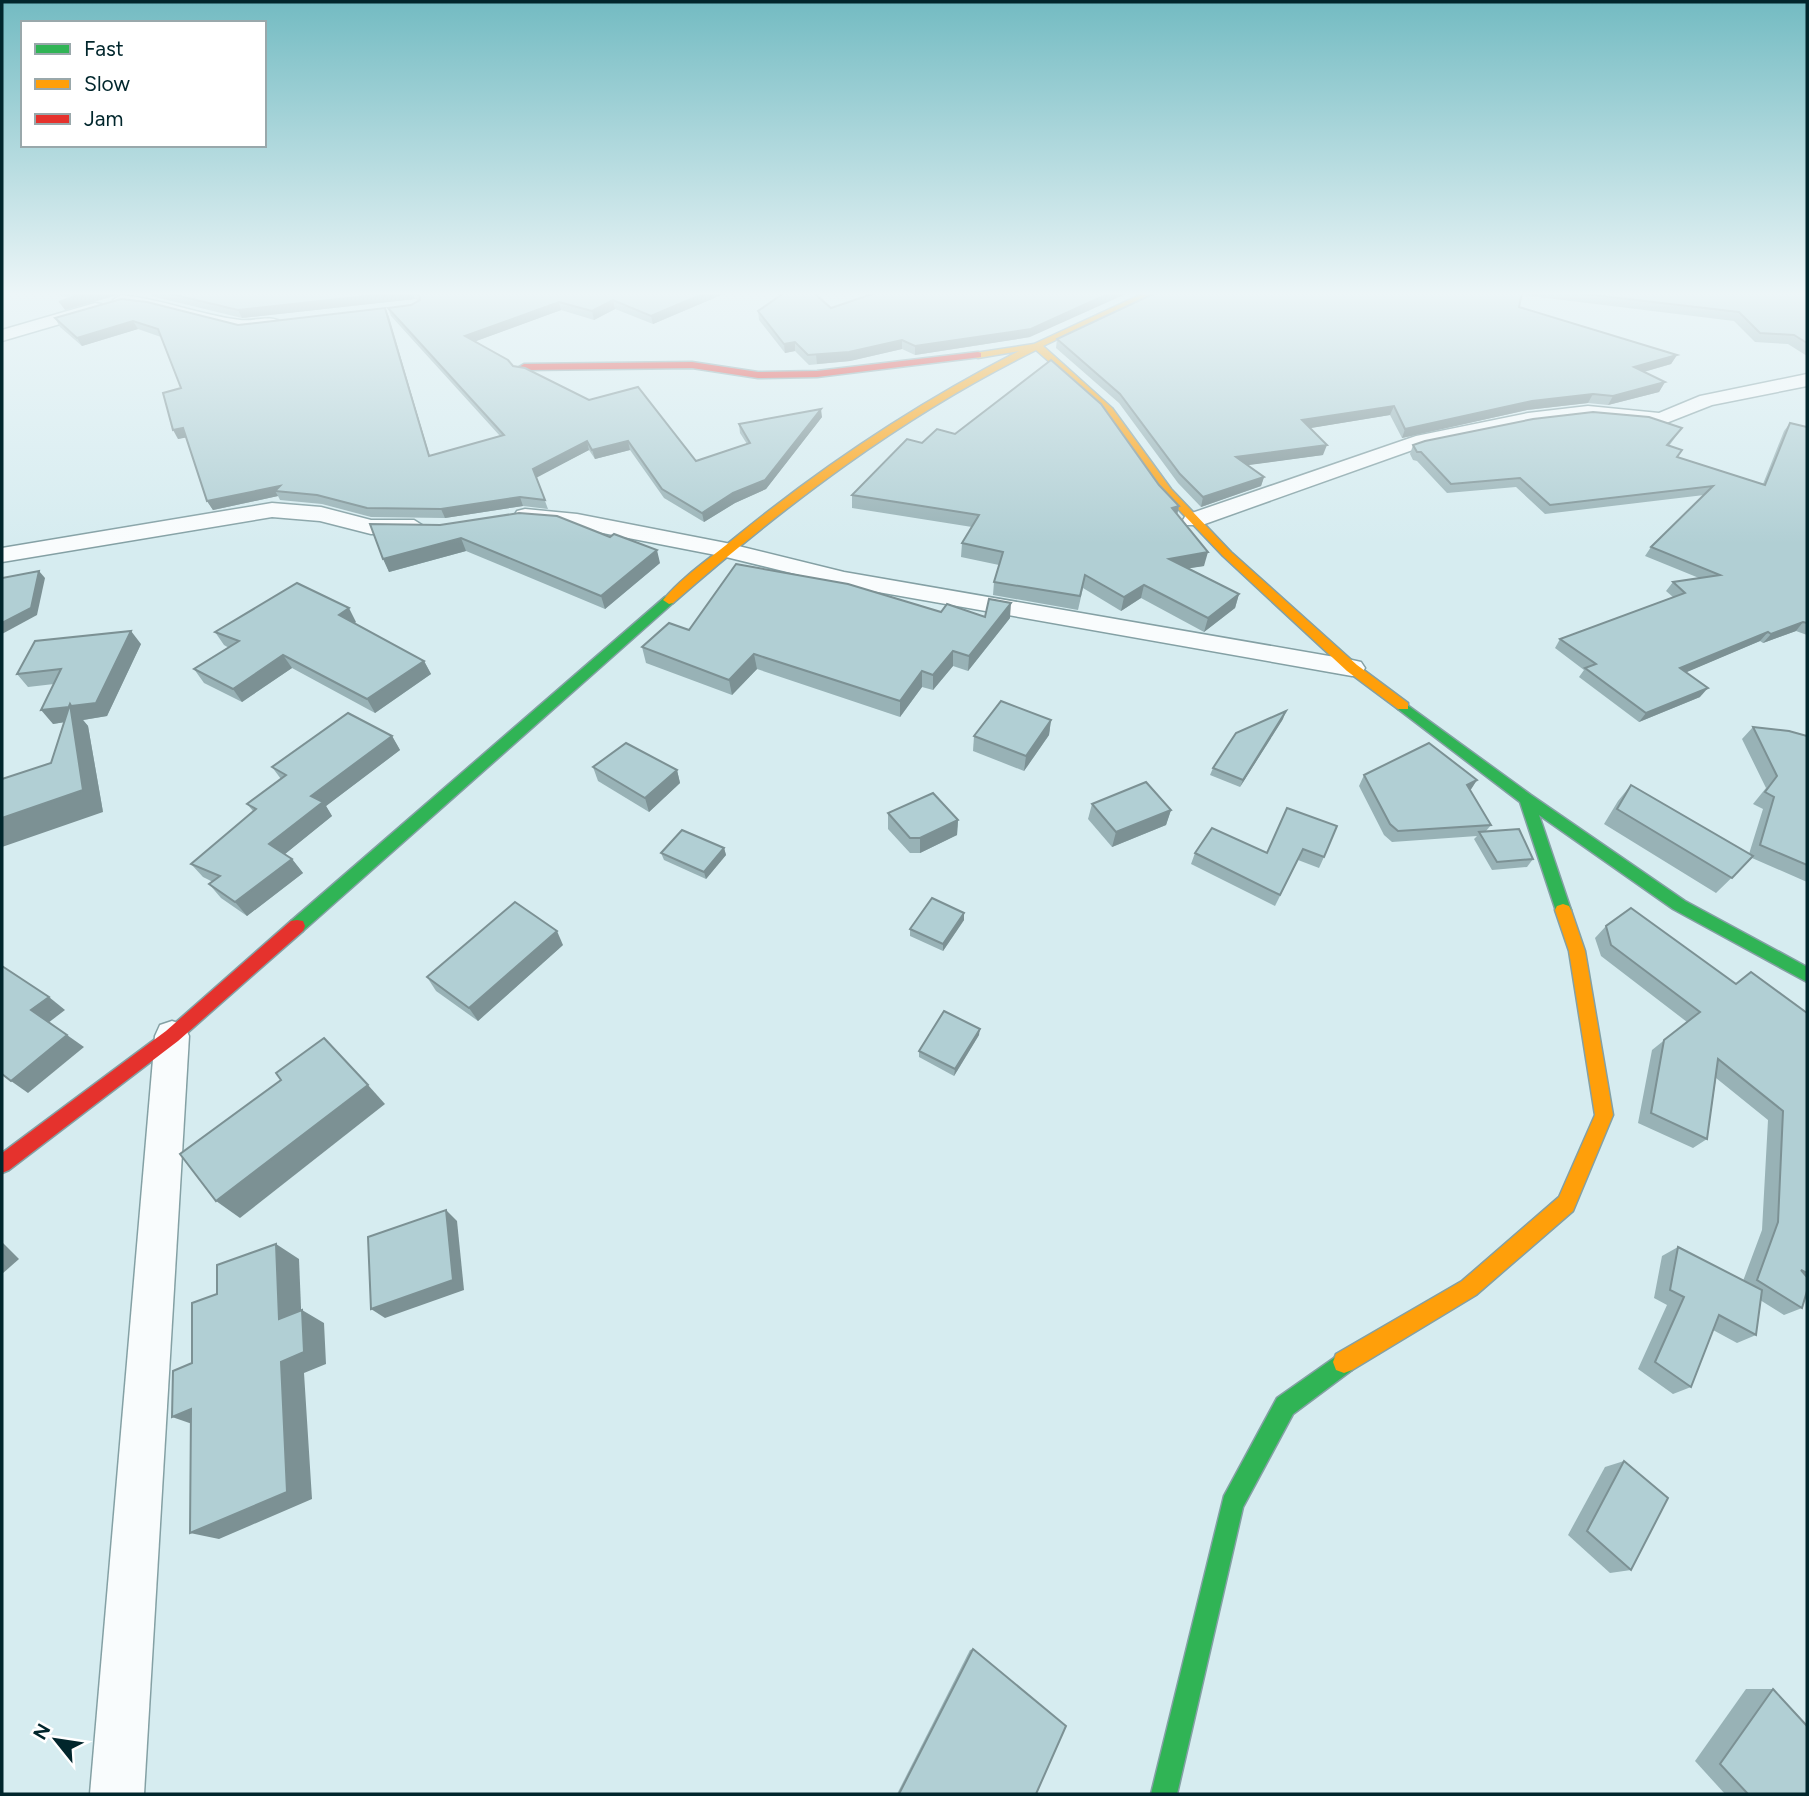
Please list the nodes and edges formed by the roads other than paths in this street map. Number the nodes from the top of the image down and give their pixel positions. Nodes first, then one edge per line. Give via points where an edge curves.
1 (980, 377) edge
2 (1072, 377) edge
3 (1807, 380) edge
4 (497, 520) edge
5 (1194, 520) junction
6 (433, 527) edge
7 (726, 550) junction
8 (2, 555) edge
9 (1352, 668) junction
10 (1526, 799) junction
11 (1807, 975) edge
12 (172, 1036) junction
13 (2, 1164) edge
14 (117, 1794) edge
15 (1164, 1794) edge

1 - 7 street via 921,409 806,485
2 - 5 street via 1109,410 1167,491
3 - 5 street via 1707,400 1661,419 1588,412 1416,442
4 - 7 street via 523,516 577,521
5 - 9 street
6 - 8 street via 371,527 321,514 272,510
7 - 9 street via 844,579
7 - 12 street
9 - 10 street
10 - 11 street via 1679,905
10 - 15 street via 1577,951 1604,1115 1566,1204 1469,1287 1352,1356 1285,1406 1232,1504
12 - 13 street
12 - 14 street

